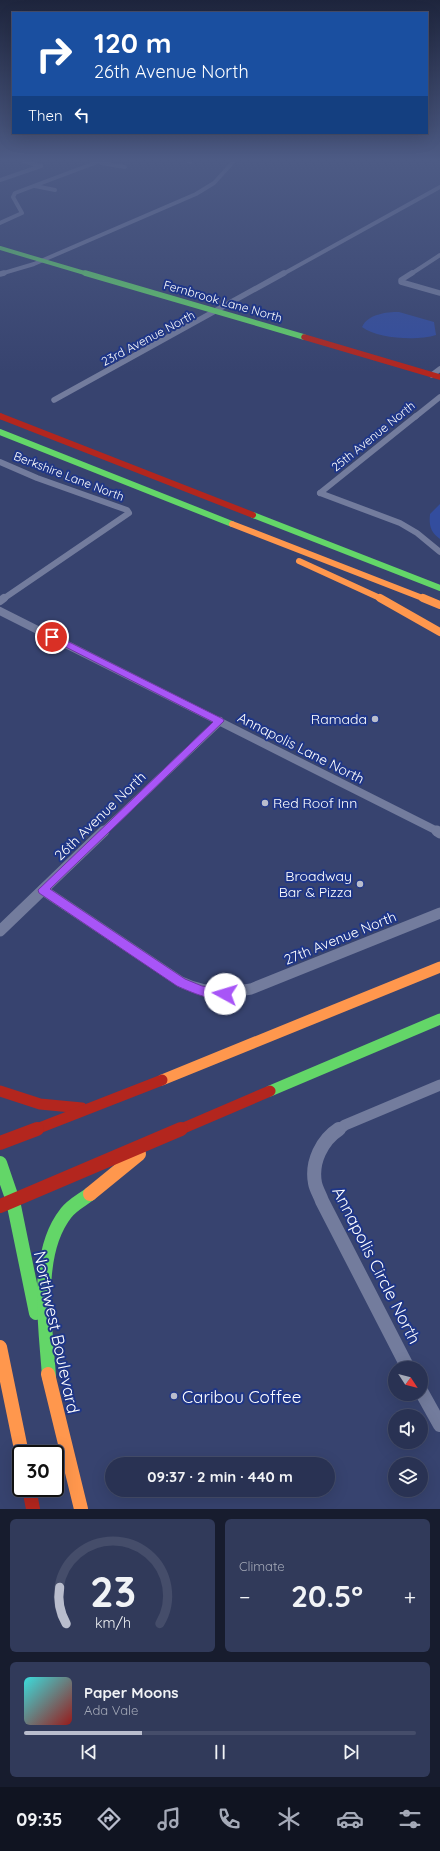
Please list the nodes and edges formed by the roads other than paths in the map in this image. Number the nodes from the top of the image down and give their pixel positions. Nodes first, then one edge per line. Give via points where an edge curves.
1 (110, 231) edge
2 (361, 231) edge
3 (0, 248) edge
4 (440, 255) edge
5 (431, 260) junction
6 (42, 261) junction
7 (440, 262) edge
8 (0, 274) edge
9 (440, 293) edge
10 (217, 312) junction
11 (440, 369) edge
12 (436, 376) edge
13 (440, 397) edge
14 (54, 400) dead end
15 (0, 416) edge
16 (0, 432) edge
17 (0, 462) edge
18 (184, 506) junction
19 (440, 552) edge
20 (351, 554) junction
21 (440, 582) edge
22 (440, 588) edge
23 (0, 601) edge
24 (440, 605) edge
25 (0, 611) edge
26 (440, 632) edge
27 (220, 721) junction
28 (440, 833) edge
29 (43, 890) junction
30 (440, 913) edge
31 (0, 932) edge
32 (440, 968) edge
33 (440, 1019) edge
34 (440, 1086) edge
35 (0, 1091) edge
36 (92, 1108) junction
37 (157, 1140) junction
38 (0, 1143) edge
39 (0, 1163) edge
40 (13, 1201) junction
41 (0, 1206) edge
42 (0, 1346) edge
43 (404, 1361) edge
44 (49, 1377) junction
45 (427, 1401) edge
46 (440, 1425) edge
47 (20, 1445) edge
48 (31, 1497) edge
49 (33, 1509) edge
50 (81, 1509) edge

1 - 6 street
2 - 10 street, 23rd Avenue North
3 - 6 main road, Fernbrook Lane North
4 - 5 street
5 - 7 street
5 - 9 street via 401,282
6 - 8 street
6 - 10 main road, Fernbrook Lane North
10 - 12 main road, Fernbrook Lane North
10 - 14 street, 23rd Avenue North
11 - 12 street
13 - 19 street, 25th Avenue North via 320,493 400,523
15 - 20 main road
16 - 18 main road
17 - 23 street, Berkshire Lane North via 129,513
18 - 24 main road
18 - 26 main road via 384,600
20 - 21 main road
20 - 22 main road
25 - 27 street, Annapolis Lane North
27 - 28 street, Annapolis Lane North
27 - 29 street, 26th Avenue North
29 - 30 street, 27th Avenue North via 181,982 202,991 225,994 251,989
29 - 31 street, 26th Avenue North
32 - 36 main road
33 - 37 main road
34 - 43 street, Annapolis Circle North via 335,1131 321,1147 316,1164 316,1183 322,1201
35 - 36 main road via 21,1100 52,1108
36 - 38 main road
37 - 40 main road
37 - 44 main road via 66,1213 54,1233 46,1258 45,1298
39 - 40 main road, Northwest Boulevard
40 - 41 main road
40 - 44 main road, Northwest Boulevard
42 - 47 main road
44 - 50 main road, Northwest Boulevard
45 - 46 street
48 - 49 main road

